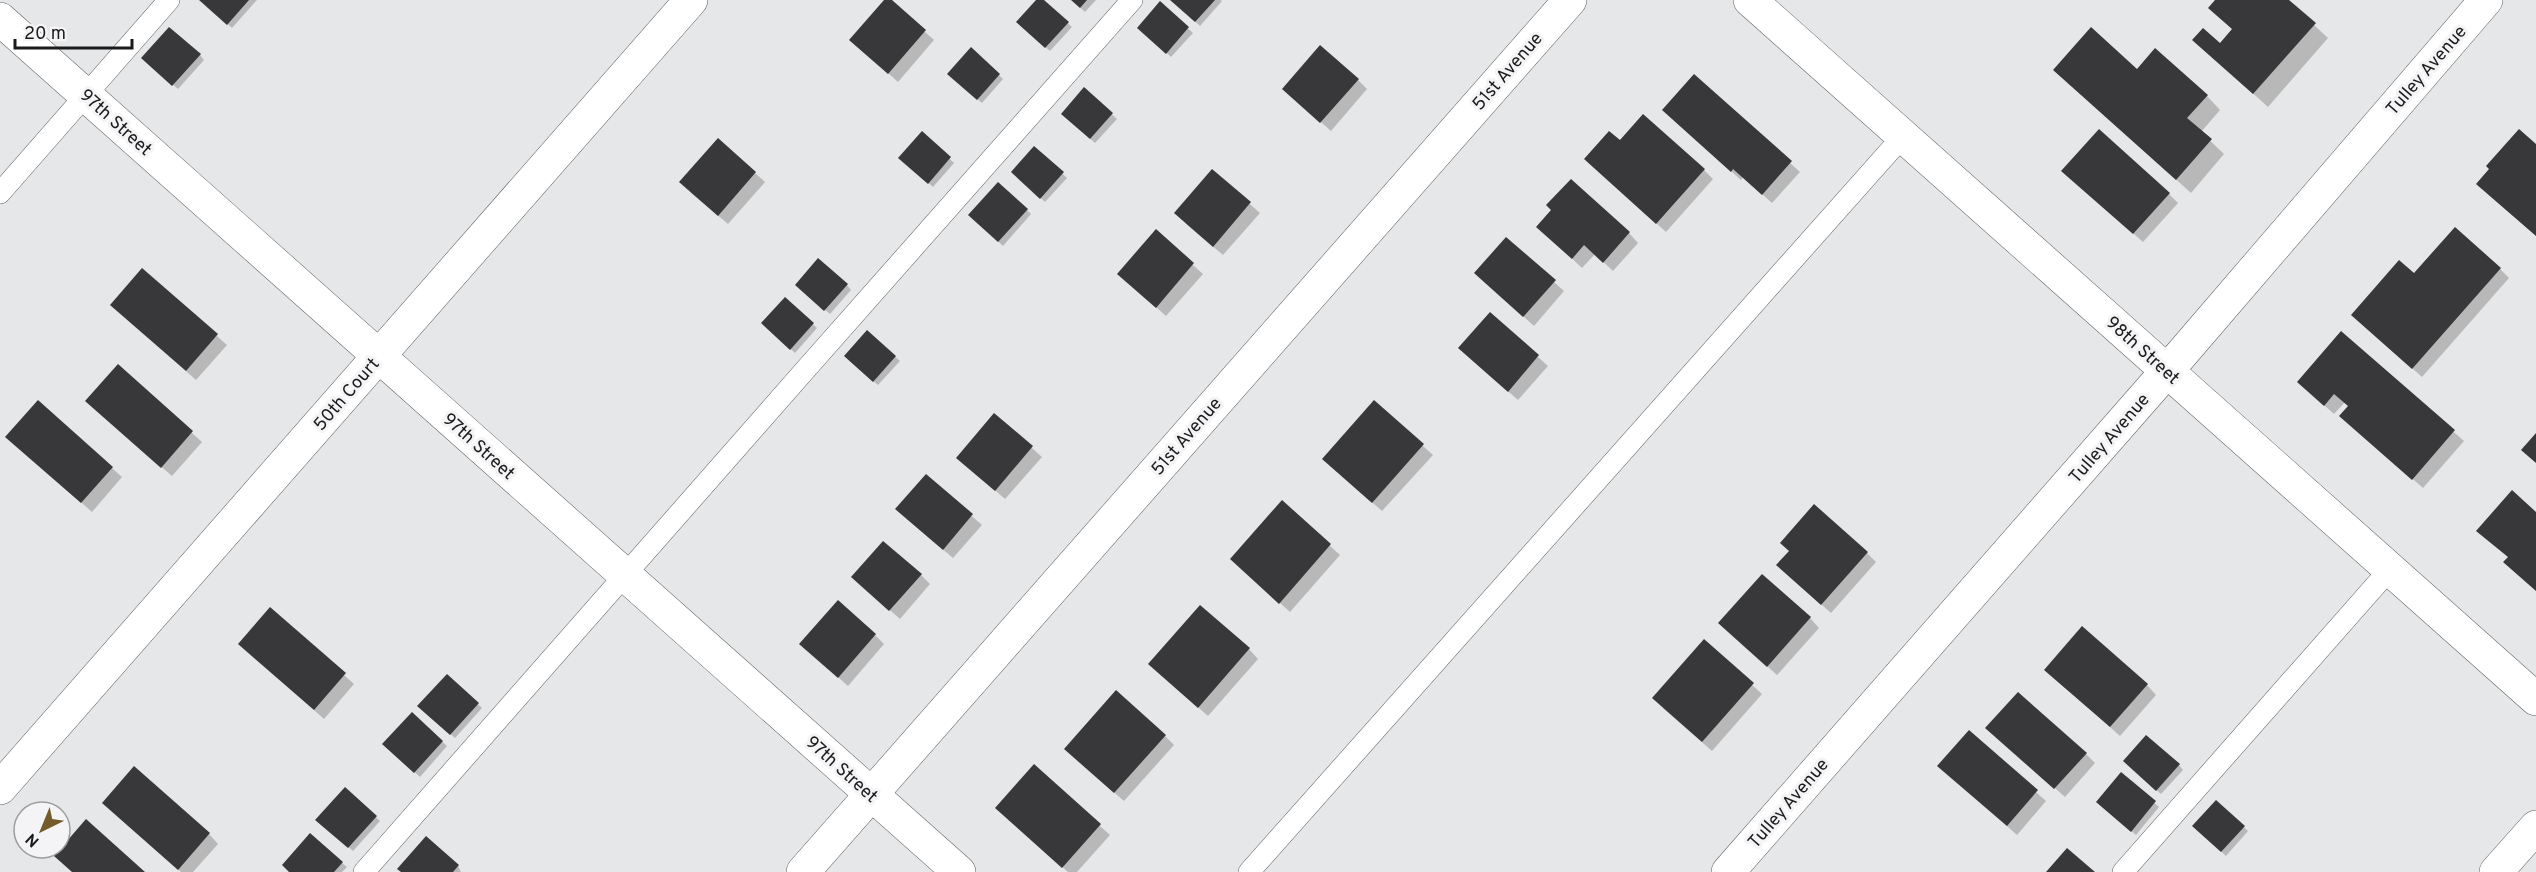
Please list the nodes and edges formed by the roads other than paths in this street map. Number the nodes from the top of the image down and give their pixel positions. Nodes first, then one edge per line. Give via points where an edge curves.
1 (169, 0) edge
2 (691, 0) edge
3 (1132, 0) edge
4 (1570, 0) edge
5 (1750, 0) edge
6 (2486, 0) edge
7 (0, 19) edge
8 (86, 95) junction
9 (1903, 136) junction
10 (0, 193) edge
11 (379, 356) junction
12 (2167, 372) junction
13 (2390, 569) junction
14 (626, 576) junction
15 (2536, 699) edge
16 (0, 788) edge
17 (871, 794) junction
18 (2536, 827) edge
19 (364, 872) edge
20 (802, 872) edge
21 (959, 872) edge
22 (1249, 872) edge
23 (1728, 872) edge
24 (2123, 872) edge
25 (2496, 872) edge

1 - 8 lane
2 - 11 street, 50th Court
3 - 14 lane via 930,225
4 - 17 street, 51st Avenue
5 - 9 street, 98th Street
6 - 12 street, Tulley Avenue
7 - 8 street, 97th Street
8 - 10 lane
8 - 11 street, 97th Street
9 - 12 street, 98th Street
9 - 22 lane
11 - 14 street, 97th Street
11 - 16 street, 50th Court
12 - 13 street, 98th Street
12 - 23 street, Tulley Avenue
13 - 15 street, 98th Street
13 - 24 lane
14 - 17 street, 97th Street
14 - 19 lane
17 - 20 street, 51st Avenue
17 - 21 street, 97th Street
18 - 25 street

